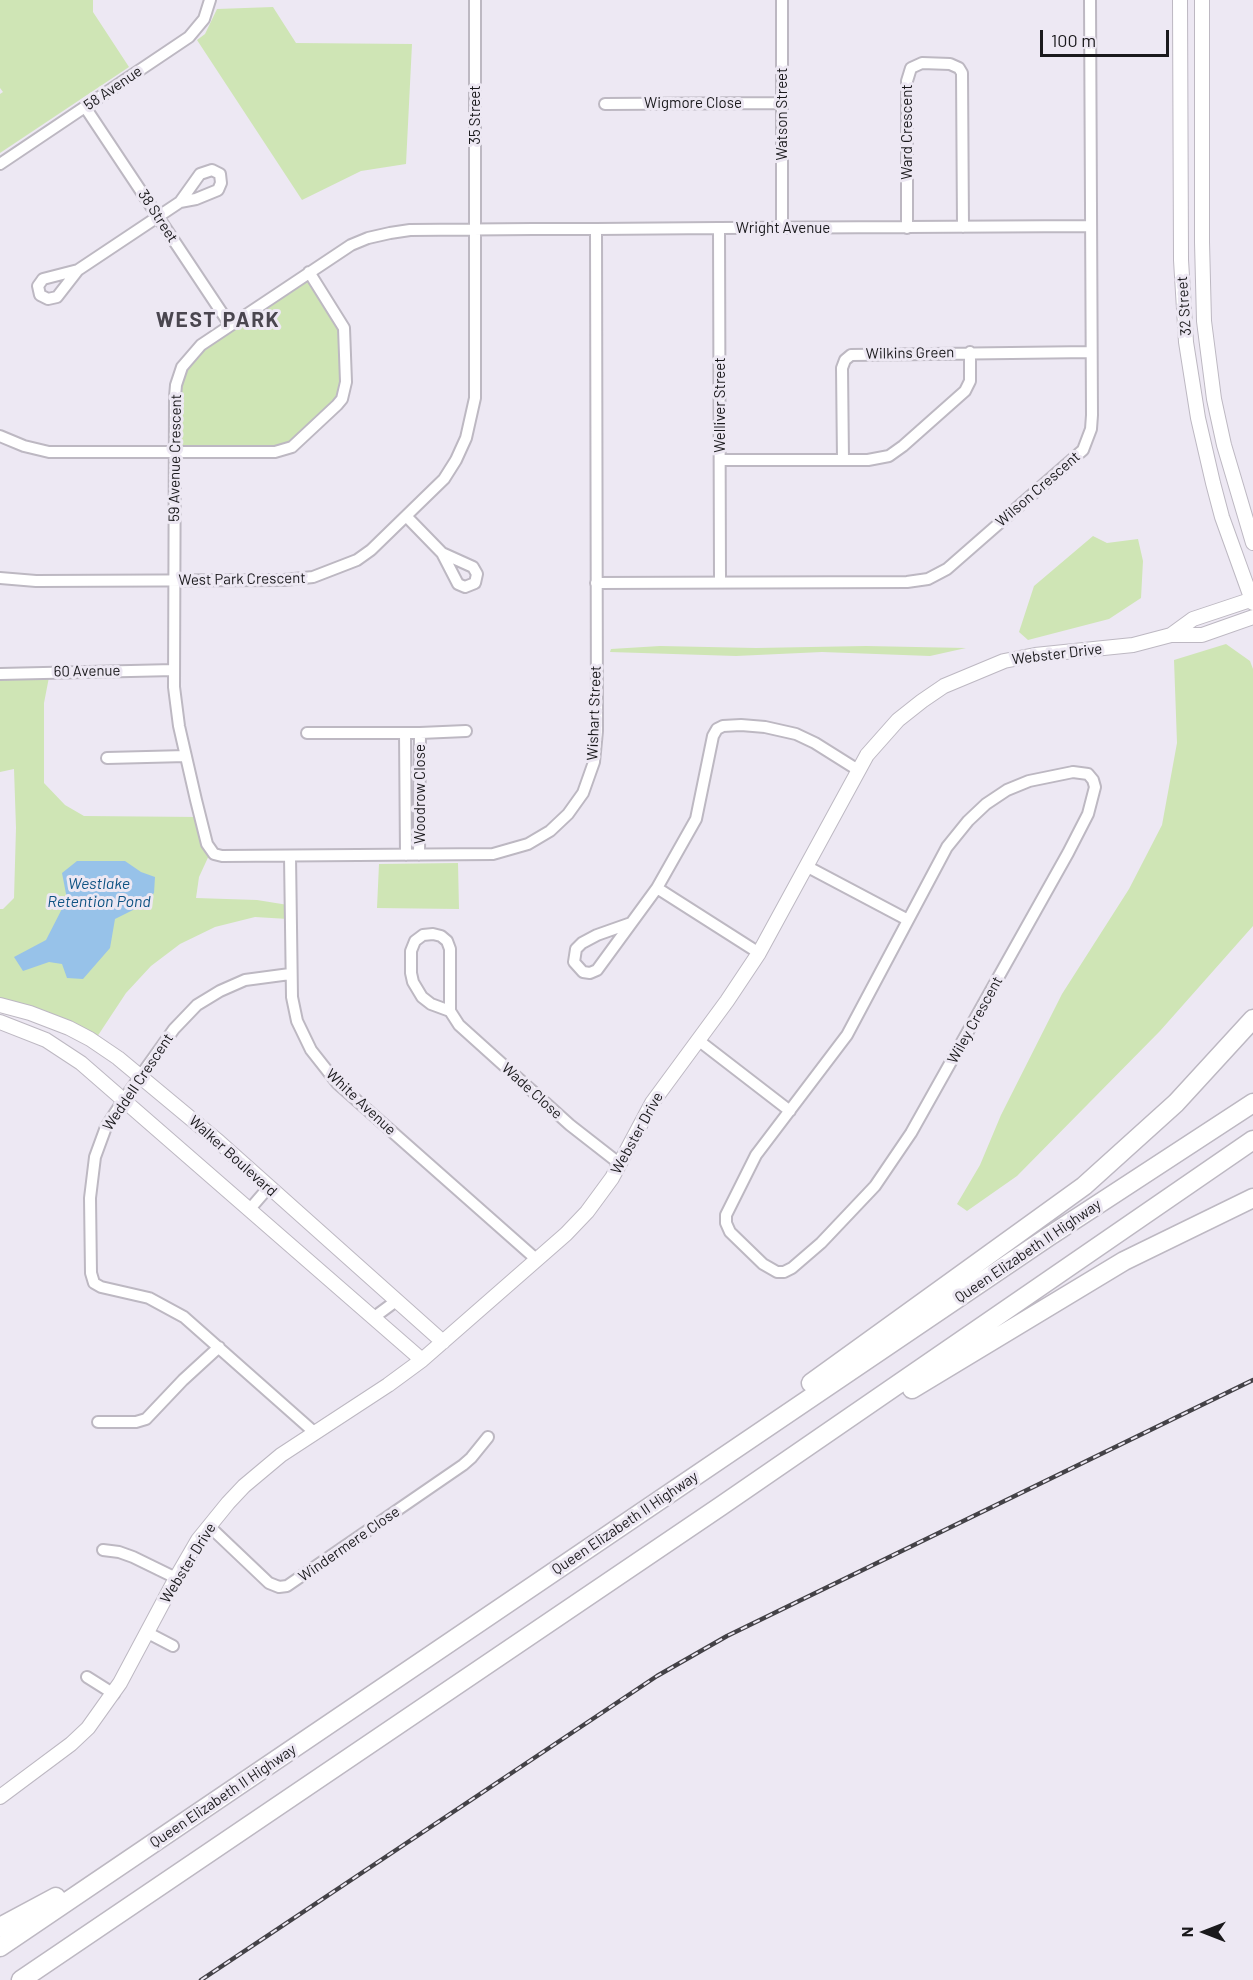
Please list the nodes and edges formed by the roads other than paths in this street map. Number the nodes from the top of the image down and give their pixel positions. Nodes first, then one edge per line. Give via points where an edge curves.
1 (210, 0) edge
2 (475, 0) edge
3 (782, 0) edge
4 (1090, 0) edge
5 (1179, 0) edge
6 (1192, 0) edge
7 (1202, 0) edge
8 (1202, 88) junction
9 (782, 103) junction
10 (605, 104) dead end
11 (85, 107) junction
12 (0, 164) edge
13 (180, 201) dead end
14 (158, 216) junction
15 (1091, 226) junction
16 (963, 227) junction
17 (719, 228) junction
18 (782, 228) junction
19 (907, 228) junction
20 (596, 229) junction
21 (475, 230) junction
22 (78, 270) dead end
23 (309, 272) junction
24 (230, 325) junction
25 (970, 352) junction
26 (1091, 352) junction
27 (0, 436) edge
28 (174, 452) junction
29 (720, 460) junction
30 (843, 460) junction
31 (406, 516) junction
32 (1253, 543) edge
33 (442, 553) dead end
34 (0, 578) edge
35 (174, 580) junction
36 (720, 582) junction
37 (596, 583) junction
38 (1253, 600) edge
39 (1253, 617) edge
40 (1171, 635) junction
41 (174, 670) junction
42 (0, 674) edge
43 (466, 731) dead end
44 (307, 733) dead end
45 (405, 733) junction
46 (420, 733) junction
47 (186, 756) junction
48 (106, 758) dead end
49 (858, 770) junction
50 (406, 855) junction
51 (419, 855) junction
52 (290, 856) junction
53 (806, 866) junction
54 (657, 888) junction
55 (908, 920) junction
56 (631, 923) junction
57 (759, 953) junction
58 (290, 974) junction
59 (0, 1005) edge
60 (450, 1011) junction
61 (1251, 1020) edge
62 (0, 1022) edge
63 (698, 1040) junction
64 (140, 1075) junction
65 (124, 1099) junction
66 (1253, 1103) edge
67 (790, 1111) junction
68 (1253, 1140) edge
69 (620, 1164) junction
70 (268, 1188) junction
71 (1253, 1199) edge
72 (249, 1210) junction
73 (536, 1259) junction
74 (396, 1301) junction
75 (373, 1318) junction
76 (443, 1342) junction
77 (219, 1347) junction
78 (422, 1360) junction
79 (99, 1422) dead end
80 (314, 1432) junction
81 (488, 1437) dead end
82 (721, 1506) junction
83 (630, 1520) junction
84 (209, 1526) junction
85 (103, 1551) dead end
86 (176, 1578) junction
87 (148, 1633) junction
88 (173, 1646) dead end
89 (87, 1677) dead end
90 (114, 1695) junction
91 (0, 1797) edge
92 (145, 1849) junction
93 (0, 1927) edge
94 (0, 1947) edge
95 (21, 1980) edge

1 - 11 street, 58 Avenue via 194,33
2 - 21 street, 35 Street
3 - 9 street, Watson Street
4 - 15 street, Wilson Crescent
5 - 38 street, 32 Street via 1181,260 1186,342 1213,483
6 - 8 street
7 - 8 street, 32 Street
8 - 32 street, 32 Street via 1202,242 1208,359 1224,445
9 - 10 street, Wigmore Close
9 - 18 street, Watson Street
11 - 12 street, 58 Avenue
11 - 14 street, 38 Street
13 - 14 street
14 - 22 street
14 - 24 street, 38 Street
15 - 16 street, Wright Avenue
15 - 26 street, Wilson Crescent
16 - 19 street, Wright Avenue
16 - 19 street, Ward Crescent via 962,73 950,64 922,63 912,68 907,81
17 - 18 street, Wright Avenue
17 - 20 street, Wright Avenue
17 - 29 street, Welliver Street
18 - 19 street, Wright Avenue
20 - 21 street, Wright Avenue
20 - 37 street, Wishart Street
21 - 23 street, 59 Avenue Crescent via 410,230 378,235 351,245
21 - 31 street, West Park Crescent via 474,410 450,471
23 - 24 street, 59 Avenue Crescent
23 - 28 street via 344,328 346,382 342,399 297,444 283,451
24 - 28 street, 59 Avenue Crescent via 201,345 182,367 176,385
25 - 26 street, Wilkins Green
25 - 30 street, Wilkins Green via 970,381 965,391 919,433 889,456
25 - 30 street, Wilkins Green via 859,354 847,358 842,368
26 - 36 street, Wilson Crescent via 1091,429 1083,450 940,573 907,582
27 - 28 street via 49,452
28 - 35 street, 59 Avenue Crescent
29 - 30 street, Wilkins Green
29 - 36 street, Welliver Street
31 - 33 street
31 - 35 street, West Park Crescent via 364,555 313,577
34 - 35 street, West Park Crescent
35 - 41 street, 59 Avenue Crescent
36 - 37 street, Wilson Crescent
37 - 51 street, Wishart Street via 596,747 588,781 576,803 550,831 516,849 484,855
38 - 40 street, Webster Drive via 1193,619
39 - 40 street, Webster Drive via 1202,635
40 - 49 street, Webster Drive via 1133,645 1035,655 969,674 911,709 881,737
41 - 42 street, 60 Avenue
41 - 47 street, Wishart Street via 176,711
43 - 46 street, Woodrow Close
44 - 45 street, Woodrow Close
45 - 46 street, Woodrow Close
45 - 50 street, Woodrow Close
46 - 51 street, Woodrow Close
47 - 48 street
47 - 52 street, Wishart Street via 211,851 222,856
49 - 53 street, Webster Drive
49 - 54 street via 796,734 741,725 717,729 696,819
50 - 51 street, Wishart Street
50 - 52 street, Wishart Street
52 - 58 street, White Avenue
53 - 55 street
53 - 57 street, Webster Drive
54 - 56 street
54 - 57 street
55 - 67 street, Wiley Crescent via 847,1035
55 - 67 street, Wiley Crescent via 947,847 986,804 1029,781 1081,772 1093,780 1088,814 1068,853 887,1171 844,1220 792,1268 777,1272 730,1232 726,1219 756,1155
56 - 56 street via 582,943 576,949 574,963 583,972 597,970
57 - 63 street, Webster Drive
58 - 64 street, Weddell Crescent via 252,978 207,999 174,1029
58 - 73 street, White Avenue via 297,1022 327,1073
59 - 64 street, Walker Boulevard via 79,1033
60 - 60 street, Wade Close via 450,949 441,936 423,935 411,951 413,982 422,997
60 - 69 street, Wade Close via 468,1034
61 - 83 highway via 1176,1103 1084,1186 688,1472
62 - 65 street, Walker Boulevard via 55,1045
63 - 67 street
63 - 69 street, Webster Drive via 652,1103
64 - 65 street, Weddell Crescent
64 - 70 street, Walker Boulevard
65 - 72 street, Walker Boulevard
65 - 77 street, Weddell Crescent via 102,1137 92,1173 92,1280 101,1287 149,1298 171,1309
66 - 83 highway, Queen Elizabeth II Highway
68 - 82 highway
69 - 73 street, Webster Drive via 587,1212
70 - 72 street
70 - 74 street, Walker Boulevard
71 - 82 highway via 1124,1261
72 - 75 street, Walker Boulevard
73 - 76 street, Webster Drive
74 - 75 street
74 - 76 street, Walker Boulevard
75 - 78 street, Walker Boulevard
76 - 78 street, Webster Drive
77 - 79 street via 146,1419
77 - 80 street, Weddell Crescent
78 - 80 street, Webster Drive
80 - 84 street, Webster Drive via 263,1469
81 - 84 street, Windermere Close via 463,1465 288,1586 269,1582
82 - 95 highway
83 - 92 highway, Queen Elizabeth II Highway
84 - 86 street, Webster Drive
85 - 86 street via 133,1557
86 - 87 street, Webster Drive
87 - 88 street
87 - 90 street, Webster Drive
89 - 90 street
90 - 91 street, Webster Drive via 71,1744
92 - 93 highway
92 - 94 highway, Queen Elizabeth II Highway

